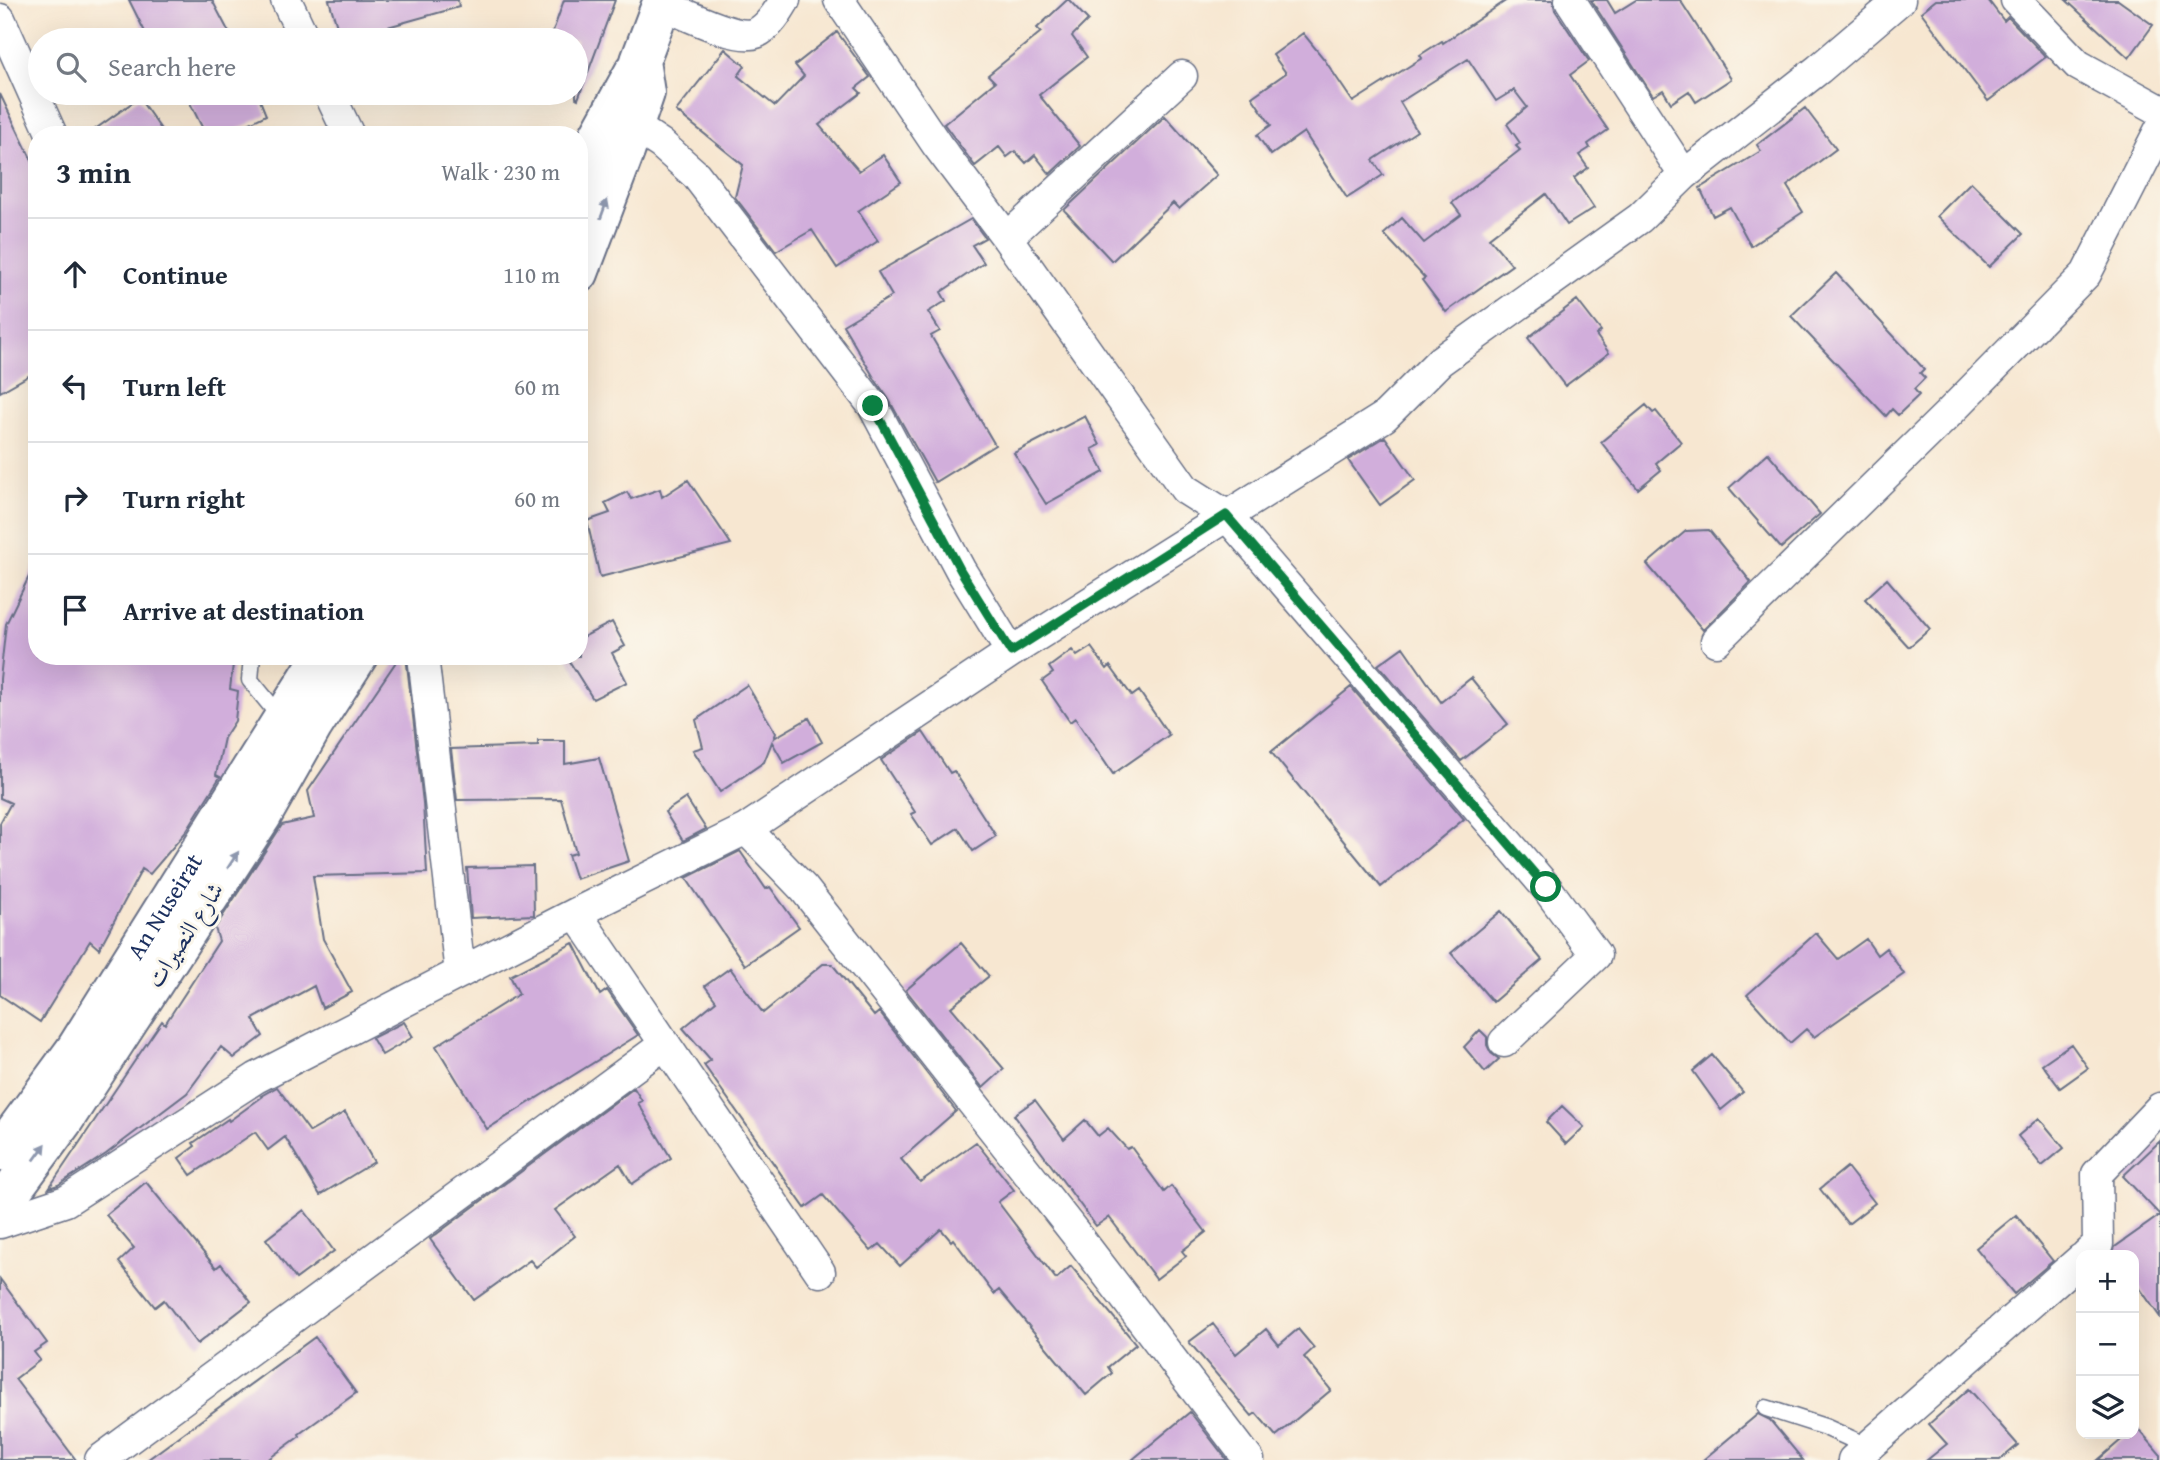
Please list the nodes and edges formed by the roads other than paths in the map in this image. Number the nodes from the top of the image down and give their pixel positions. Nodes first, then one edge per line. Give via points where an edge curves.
1 (286, 0) edge
2 (785, 0) edge
3 (839, 0) edge
4 (1570, 0) edge
5 (1900, 0) edge
6 (2016, 0) edge
7 (662, 2) edge
8 (0, 19) edge
9 (299, 28) edge
10 (1182, 76) dead end
11 (28, 81) edge
12 (39, 105) edge
13 (335, 105) edge
14 (2160, 110) edge
15 (48, 126) edge
16 (345, 126) edge
17 (2160, 129) edge
18 (606, 131) edge
19 (588, 166) edge
20 (1684, 175) junction
21 (588, 226) edge
22 (1007, 238) junction
23 (1226, 515) junction
24 (1716, 641) dead end
25 (1011, 652) junction
26 (251, 665) edge
27 (316, 665) edge
28 (352, 665) edge
29 (424, 665) edge
30 (281, 718) junction
31 (746, 830) junction
32 (576, 913) junction
33 (460, 973) junction
34 (1504, 1042) dead end
35 (665, 1044) junction
36 (2160, 1108) edge
37 (0, 1152) edge
38 (0, 1207) edge
39 (0, 1223) edge
40 (2091, 1250) edge
41 (2076, 1263) edge
42 (820, 1272) dead end
43 (1766, 1408) dead end
44 (1861, 1453) edge
45 (100, 1460) edge
46 (1249, 1460) edge

1 - 9 street
2 - 7 street via 774,19 757,33 742,36
3 - 22 street via 937,145
4 - 20 street
5 - 20 street
6 - 14 street via 2078,65
7 - 18 main road
8 - 11 street
10 - 22 street
12 - 15 street
13 - 16 street
17 - 24 street via 2086,274
18 - 19 main road
21 -> 18 main road
18 - 25 street via 679,158 696,175 873,406 961,571
20 - 23 street via 1640,218 1440,362 1384,417
22 - 23 street via 1185,489
23 - 25 street
23 - 34 street via 1546,887 1596,955
25 - 31 street
26 - 30 lane via 250,680
27 - 30 main road, An Nuseirat
38 -> 28 main road, شارع النصيرات via 116,1042 262,816
29 - 33 street
30 - 37 main road, An Nuseirat via 75,1050
31 - 32 street
31 - 46 street via 804,889
32 - 33 street
32 - 35 street
33 - 39 street via 256,1078 66,1201
35 - 42 street
35 - 45 street
36 - 40 street via 2097,1174 2098,1244
41 - 44 street
43 - 44 lane via 1825,1427

